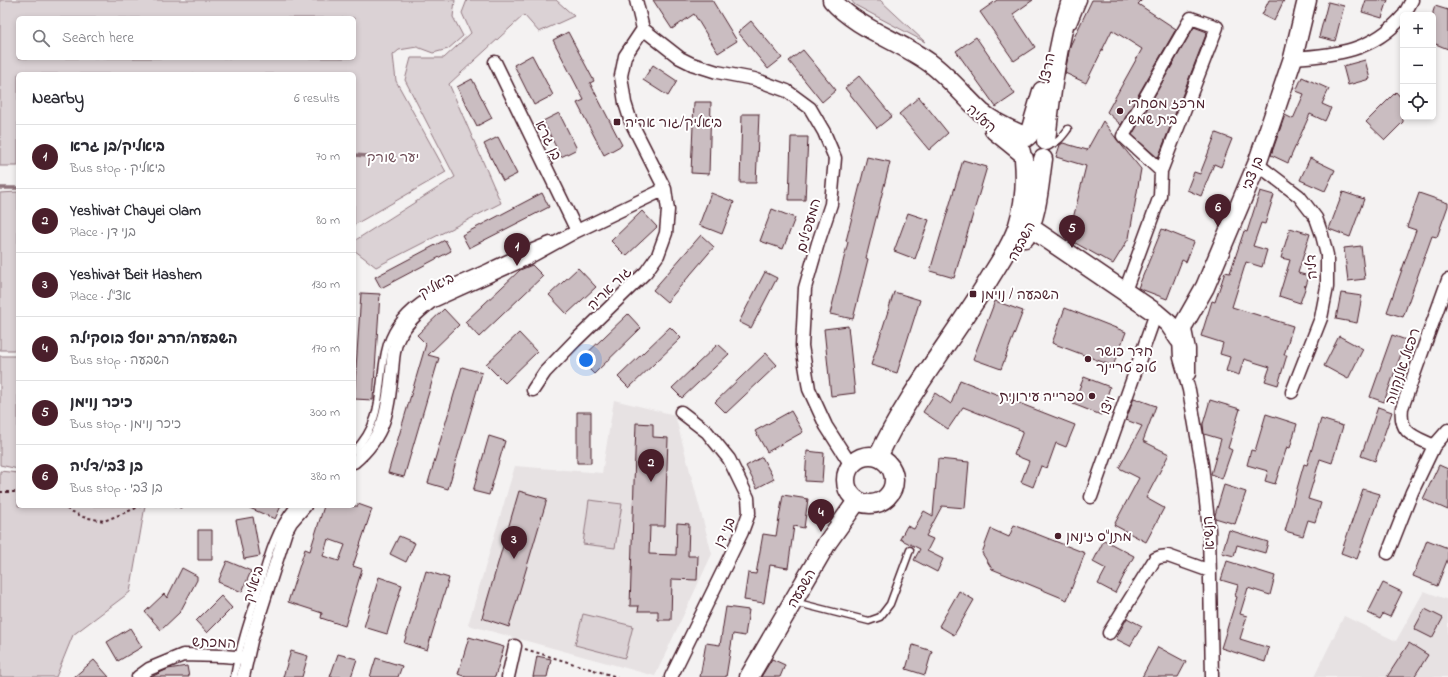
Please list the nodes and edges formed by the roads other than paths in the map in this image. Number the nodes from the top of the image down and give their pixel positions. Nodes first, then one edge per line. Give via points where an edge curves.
1 (636, 0) edge
2 (821, 0) edge
3 (832, 0) edge
4 (1062, 0) edge
5 (1071, 0) edge
6 (1083, 0) edge
7 (1307, 0) edge
8 (1412, 0) edge
9 (1405, 12) edge
10 (1400, 19) edge
11 (644, 29) junction
12 (898, 44) junction
13 (1058, 52) junction
14 (1293, 58) junction
15 (495, 62) dead end
16 (1068, 129) dead end
17 (1025, 146) junction
18 (1046, 149) junction
19 (1257, 164) junction
20 (1161, 171) junction
21 (665, 189) junction
22 (1031, 228) junction
23 (576, 232) junction
24 (1448, 280) edge
25 (1125, 291) junction
26 (971, 309) junction
27 (1156, 313) junction
28 (1181, 332) junction
29 (533, 390) dead end
30 (1292, 392) dead end
31 (681, 412) dead end
32 (1448, 430) edge
33 (1434, 446) junction
34 (356, 449) edge
35 (878, 457) junction
36 (356, 460) edge
37 (851, 464) junction
38 (1090, 497) dead end
39 (857, 501) junction
40 (292, 508) edge
41 (303, 508) edge
42 (910, 550) dead end
43 (1388, 553) dead end
44 (1210, 571) junction
45 (793, 601) junction
46 (1109, 632) dead end
47 (515, 646) road end
48 (243, 658) junction
49 (138, 677) edge
50 (234, 677) edge
51 (243, 677) edge
52 (508, 677) edge
53 (671, 677) edge
54 (748, 677) edge
55 (1212, 677) edge

1 - 11 street
2 - 12 main road, העליה via 830,14 843,25 868,37
3 - 12 main road, העליה via 855,20
4 - 17 main road, הרצל via 1040,101
5 - 13 main road, הרצל
6 - 13 lane, הרצל
7 - 14 main road, בן צבי
8 - 9 street
10 - 14 street via 1379,38 1359,48
11 - 21 street via 625,56 622,76 625,103
11 - 37 street, המעפילים via 680,58 692,64 787,90 810,108 824,132 835,158 831,204 805,288 802,346 809,389 826,426
12 - 17 main road, העליה via 931,64 948,79 972,112
13 - 18 main road, הרצל
14 - 19 main road, בן צבי
15 - 23 street, בן גרא
16 - 18 lane via 1062,138
17 - 18 main road via 1039,135
17 - 18 main road via 1032,162 1036,163
17 - 26 main road, השבעה via 1026,180 1018,227
18 - 22 main road, השבעה
19 - 28 main road, בן צבי via 1205,288
19 - 30 street, דליה via 1304,201 1316,218 1327,255 1327,287 1321,318
20 - 20 street via 1217,28 1191,18 1124,136
20 - 25 street via 1160,196
21 - 23 street, ביאליק
21 - 29 street, גור אריה via 668,210 666,233 658,255 646,272 545,372
22 - 25 main road
22 - 26 main road, השבעה via 990,289
23 - 34 lane, ביאליק via 544,242 432,292 414,306 390,337 385,352 377,412 367,436
23 - 36 street, ביאליק via 528,258 431,302 410,320 397,341 388,408 382,426 369,448
24 - 33 street, רפאל אלנקווה via 1401,413 1405,429 1411,435
25 - 27 main road
26 - 35 main road, השבעה via 905,407
27 - 28 main road via 1173,317
27 - 38 street, ויצו
28 - 44 street, הנשיא via 1189,348 1189,390 1202,465
31 - 53 street, בני דן via 707,432 729,459 748,498 750,513
32 - 33 street
33 - 43 street via 1412,492
35 - 37 main road via 866,456
35 - 39 main road via 888,464 894,475 890,493 875,504
37 - 39 main road via 846,475 846,487 852,498
39 - 45 main road, השבעה via 827,543
40 - 48 lane, ביאליק via 284,517 272,545 242,640
41 - 48 street, ביאליק via 286,531 251,641
42 - 45 lane via 890,604 880,617 869,620
44 - 46 street via 1168,556 1155,559
44 - 55 street, הנשיא
45 - 54 main road, השבעה
47 - 52 street
48 - 49 street, המכתש via 183,655 149,669
48 - 50 lane, ביאליק
48 - 51 street, ביאליק

